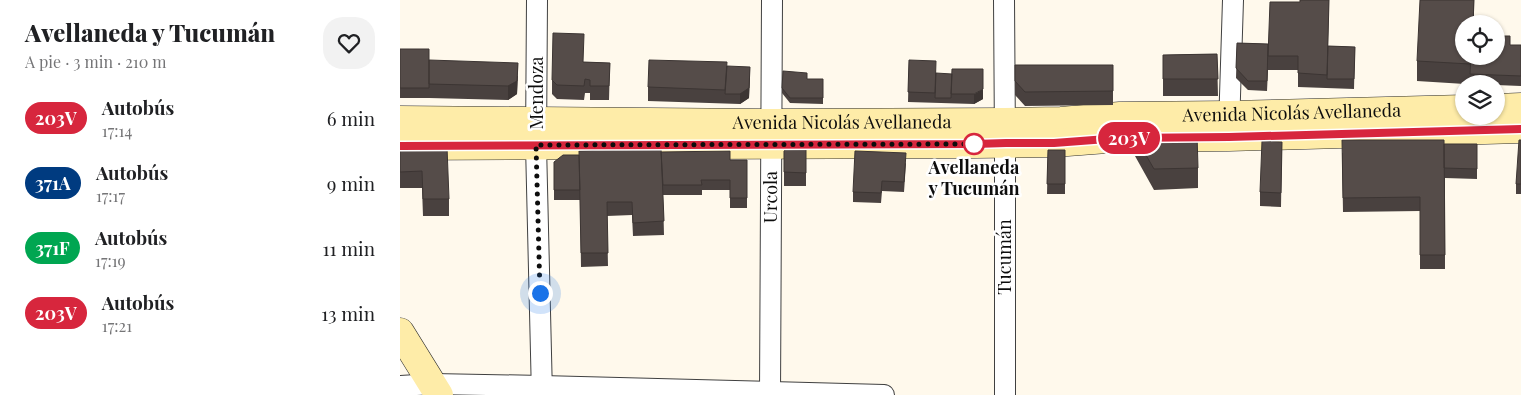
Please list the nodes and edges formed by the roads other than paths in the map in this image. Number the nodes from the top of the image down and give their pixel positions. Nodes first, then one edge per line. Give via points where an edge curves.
1 (538, 0) edge
2 (772, 0) edge
3 (1004, 0) edge
4 (1233, 0) edge
5 (1521, 107) edge
6 (1505, 108) edge
7 (1455, 110) edge
8 (400, 120) edge
9 (1229, 126) junction
10 (1521, 129) edge
11 (1005, 132) junction
12 (536, 133) junction
13 (771, 134) junction
14 (400, 146) edge
15 (400, 332) edge
16 (400, 386) edge
17 (436, 389) edge
18 (542, 390) edge
19 (770, 394) edge
20 (884, 395) edge
21 (1005, 395) edge

1 - 12 street, Mendoza
2 - 13 street, Urcola
3 - 11 street, Tucumán
4 - 9 street
5 - 6 main road
7 - 9 main road, Avenida Nicolás Avellaneda
8 - 12 main road, Avenida Nicolás Avellaneda
9 - 10 main road, Avenida Nicolás Avellaneda
9 - 11 main road, Avenida Nicolás Avellaneda via 1054,143
11 - 13 main road, Avenida Nicolás Avellaneda via 975,144
11 - 21 street, Tucumán
12 - 13 main road, Avenida Nicolás Avellaneda
12 - 14 main road, Avenida Nicolás Avellaneda
12 - 18 street, Mendoza
13 - 19 street, Urcola
15 - 17 main road
16 - 17 street
17 - 18 street
18 - 19 street
19 - 20 street

